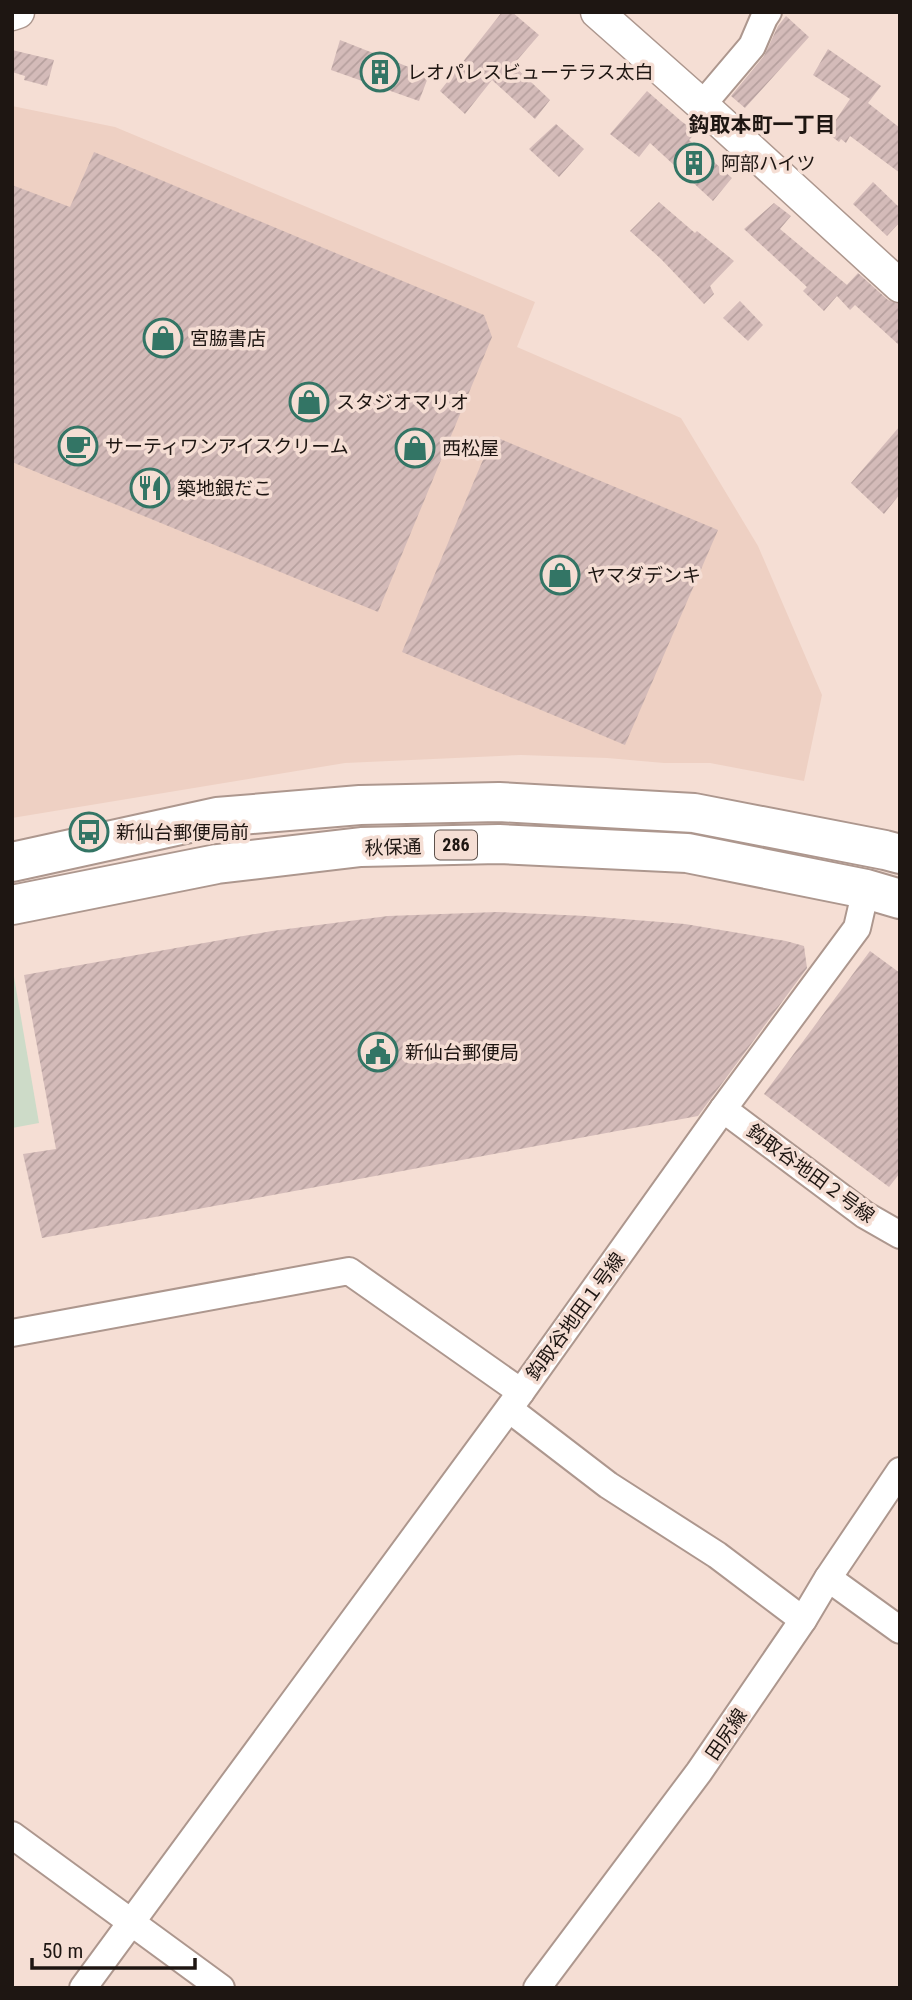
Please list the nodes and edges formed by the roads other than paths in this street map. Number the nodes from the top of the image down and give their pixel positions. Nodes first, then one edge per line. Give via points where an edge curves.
1 (18, 12) edge
2 (597, 12) edge
3 (768, 12) edge
4 (12, 14) edge
5 (702, 105) junction
6 (900, 286) edge
7 (900, 854) edge
8 (12, 862) edge
9 (883, 894) edge
10 (12, 905) edge
11 (723, 1109) junction
12 (900, 1235) edge
13 (12, 1333) edge
14 (515, 1401) junction
15 (900, 1471) edge
16 (828, 1578) junction
17 (803, 1620) junction
18 (900, 1630) edge
19 (12, 1835) edge
20 (131, 1922) junction
21 (83, 1988) edge
22 (221, 1988) edge
23 (537, 1988) edge

1 - 4 street
2 - 5 street
3 - 5 street via 752,46
5 - 6 street
7 - 8 highway, 286 via 694,813 499,802 360,804 216,817
9 - 10 highway, 秋保通 / 286 via 687,853 485,845 361,847 217,864
9 - 11 street, 鈎取谷地田１号線
11 - 12 street, 鈎取谷地田２号線 via 864,1215
11 - 14 street, 鈎取谷地田１号線
13 - 14 street, 鈎取谷地田１号線 via 349,1271
14 - 17 street via 608,1485 717,1555
14 - 20 street
15 - 16 street, 田尻線
16 - 17 street, 田尻線
16 - 18 street
17 - 23 street, 田尻線 via 699,1772
19 - 20 street
20 - 21 street
20 - 22 street

